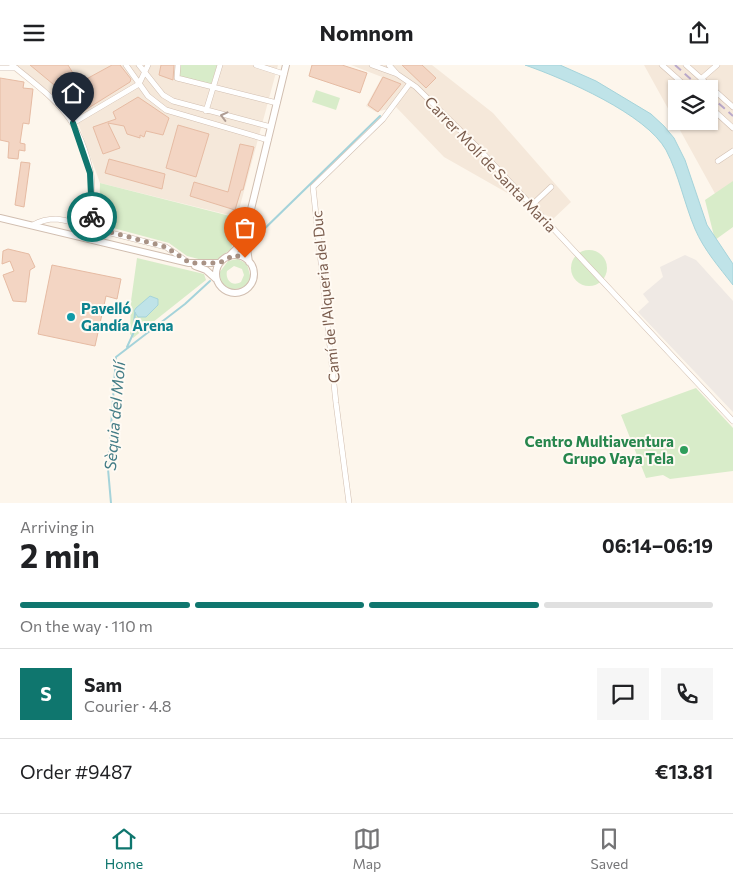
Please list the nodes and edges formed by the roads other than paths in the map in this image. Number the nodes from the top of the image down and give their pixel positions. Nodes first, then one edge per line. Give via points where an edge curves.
1 (126, 65) edge
2 (139, 65) edge
3 (148, 65) edge
4 (178, 65) edge
5 (220, 65) edge
6 (256, 65) edge
7 (286, 65) edge
8 (372, 65) edge
9 (389, 65) edge
10 (662, 65) edge
11 (686, 65) edge
12 (717, 65) edge
13 (14, 67) edge
14 (0, 68) edge
15 (145, 74) junction
16 (284, 74) junction
17 (397, 74) junction
18 (701, 79) junction
19 (679, 80) edge
20 (410, 83) junction
21 (139, 84) junction
22 (214, 88) junction
23 (277, 103) junction
24 (733, 107) edge
25 (206, 111) junction
26 (718, 115) edge
27 (73, 123) junction
28 (271, 127) junction
29 (733, 128) edge
30 (268, 140) junction
31 (733, 151) edge
32 (718, 161) dead end
33 (551, 187) dead end
34 (532, 205) junction
35 (92, 215) junction
36 (0, 218) edge
37 (32, 225) junction
38 (78, 225) junction
39 (99, 229) junction
40 (245, 234) junction
41 (228, 257) junction
42 (249, 262) junction
43 (190, 263) junction
44 (219, 263) junction
45 (217, 280) junction
46 (733, 421) edge
47 (348, 503) edge

1 - 21 street
2 - 15 street
3 - 15 street
4 - 22 street via 177,77
5 - 22 street
6 - 16 street
7 - 16 street
8 - 17 street
9 - 17 street
10 - 19 street
11 - 18 street
12 - 18 street
13 - 14 street
13 - 27 street via 51,95
15 - 21 street
15 - 25 street via 168,98
16 - 23 street
17 - 20 street, Carrer Molí de Santa Maria
18 - 24 street
20 - 34 street, Carrer Molí de Santa Maria
20 - 47 street, Camí de l'Alqueria del Duc via 383,119 313,187
21 - 27 street
21 - 30 street via 148,96 175,115
22 - 23 street
22 - 25 street
23 - 28 street
28 -> 25 street
26 - 29 street
27 - 35 street via 90,173
28 - 30 street
30 - 40 street
31 - 32 street
33 - 34 street
34 - 46 street, Carrer Molí de Santa Maria
35 - 38 street via 87,222
35 - 39 street
36 - 37 street
37 - 38 street via 55,219
37 - 43 street
38 - 39 street
39 - 43 street via 166,247
40 - 41 street via 240,245
40 - 42 street
41 - 42 street via 239,256
41 - 44 street
42 - 45 street via 254,275 246,290 228,292
43 - 44 street
43 - 45 street via 206,270
44 - 45 street

